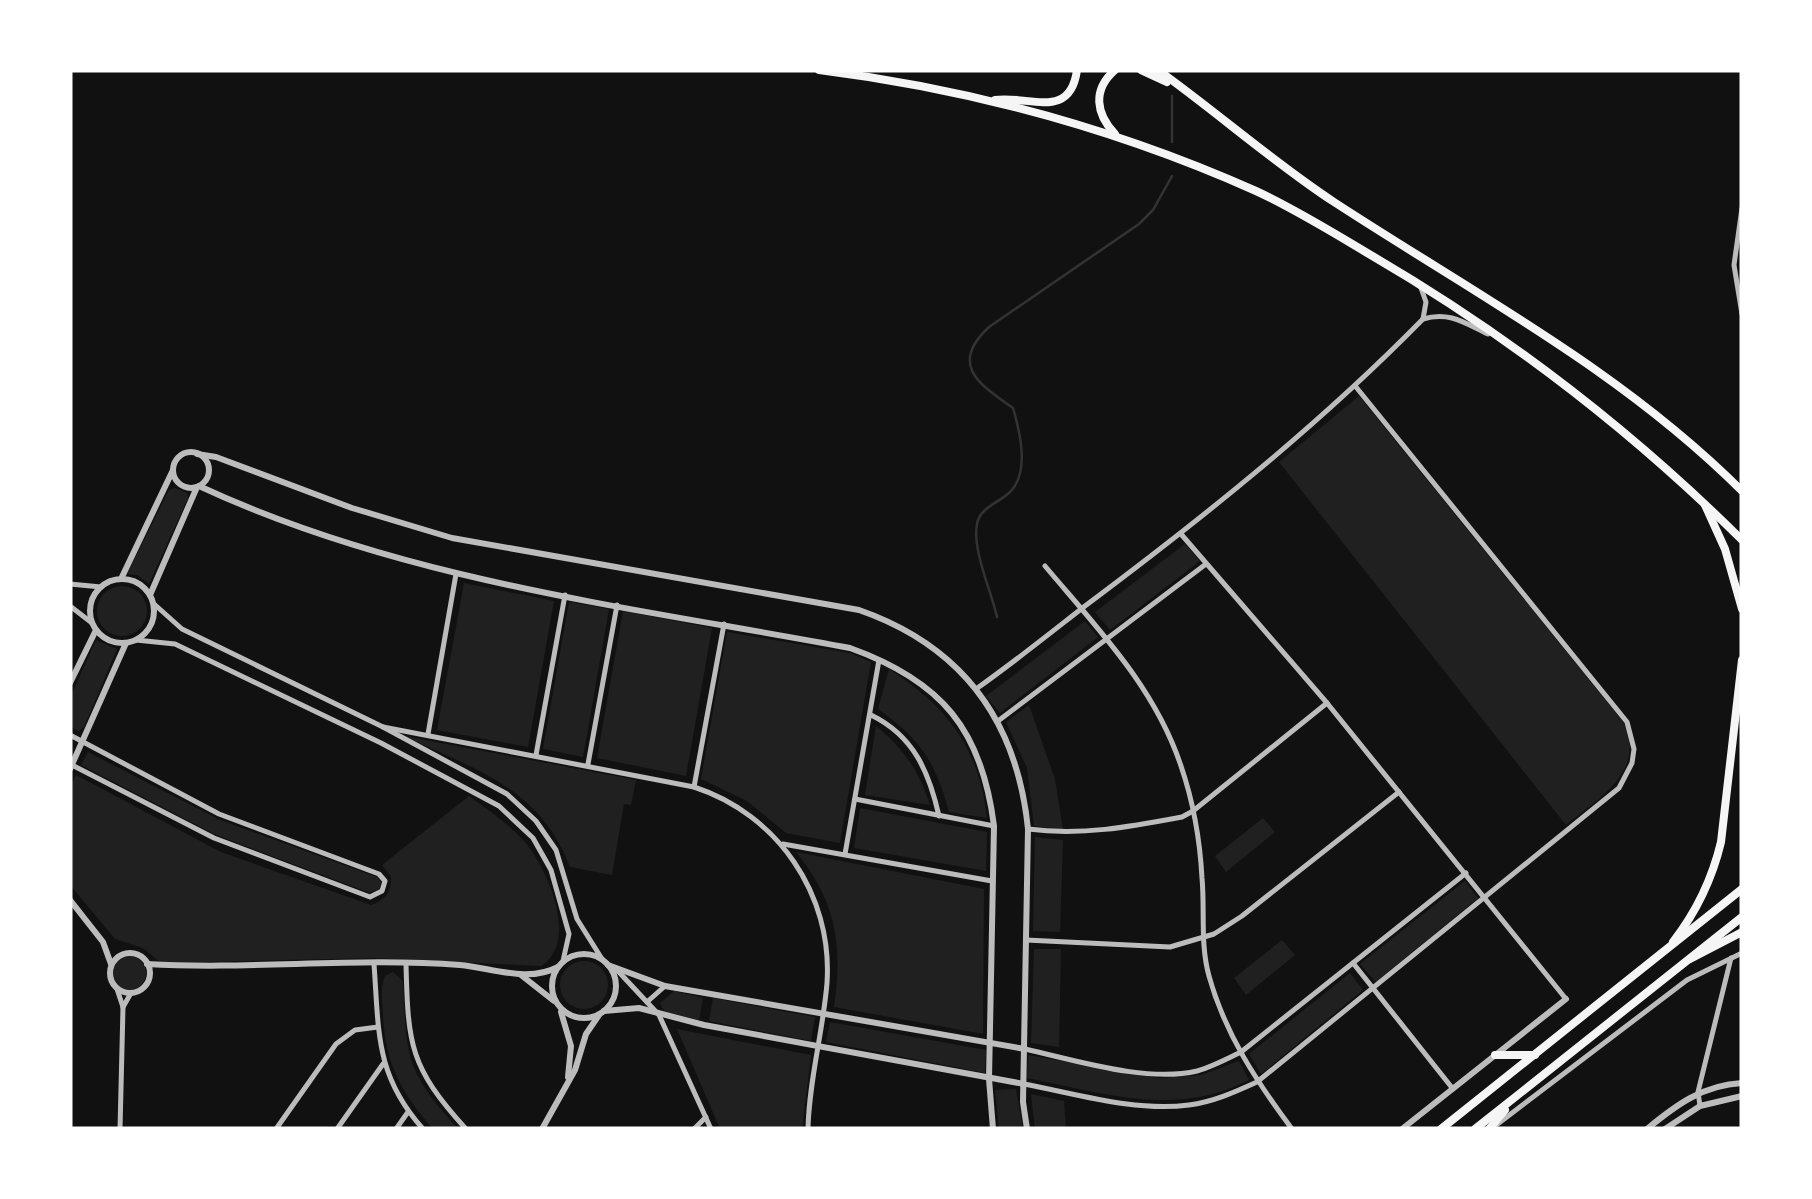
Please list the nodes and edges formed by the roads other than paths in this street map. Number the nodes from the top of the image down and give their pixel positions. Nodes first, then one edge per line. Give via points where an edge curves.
1 (818, 70) edge
2 (1078, 70) edge
3 (1115, 70) edge
4 (1142, 70) edge
5 (1158, 70) edge
6 (1198, 98) junction
7 (991, 101) junction
8 (1118, 137) junction
9 (1742, 208) edge
10 (1418, 283) junction
11 (1742, 314) edge
12 (1423, 319) junction
13 (1511, 344) junction
14 (1356, 387) junction
15 (197, 454) junction
16 (173, 470) junction
17 (198, 487) junction
18 (1742, 489) edge
19 (1703, 501) junction
20 (1181, 534) junction
21 (1742, 540) edge
22 (1206, 564) junction
23 (1045, 566) dead end
24 (456, 574) junction
25 (122, 579) junction
26 (70, 584) edge
27 (101, 587) junction
28 (150, 595) junction
29 (564, 595) junction
30 (154, 604) junction
31 (618, 605) junction
32 (70, 606) edge
33 (1082, 609) junction
34 (1742, 609) edge
35 (724, 624) junction
36 (94, 627) junction
37 (136, 640) junction
38 (1107, 640) junction
39 (126, 644) junction
40 (880, 658) junction
41 (1742, 660) edge
42 (70, 684) edge
43 (976, 690) junction
44 (1326, 704) junction
45 (870, 714) junction
46 (998, 721) junction
47 (383, 727) junction
48 (70, 735) edge
49 (428, 735) junction
50 (83, 741) junction
51 (536, 756) junction
52 (588, 765) junction
53 (70, 766) edge
54 (694, 787) junction
55 (1399, 792) junction
56 (856, 799) junction
57 (1193, 811) junction
58 (940, 816) junction
59 (994, 826) junction
60 (1028, 829) junction
61 (783, 844) junction
62 (845, 854) junction
63 (1466, 873) junction
64 (994, 881) junction
65 (1742, 889) edge
66 (1486, 897) junction
67 (70, 900) edge
68 (1742, 917) edge
69 (1742, 932) edge
70 (1203, 938) junction
71 (1026, 940) junction
72 (103, 942) junction
73 (1673, 942) junction
74 (124, 954) junction
75 (1742, 954) edge
76 (1730, 958) junction
77 (1690, 959) junction
78 (605, 962) junction
79 (1353, 963) junction
80 (147, 964) junction
81 (158, 964) junction
82 (374, 964) junction
83 (406, 964) junction
84 (561, 964) junction
85 (112, 965) junction
86 (618, 970) junction
87 (149, 973) junction
88 (520, 974) junction
89 (665, 986) junction
90 (117, 988) junction
91 (1374, 990) junction
92 (131, 993) junction
93 (1566, 998) joint
94 (648, 1002) junction
95 (557, 1004) junction
96 (124, 1007) junction
97 (602, 1012) junction
98 (823, 1013) junction
99 (660, 1016) junction
100 (378, 1027) junction
101 (990, 1043) junction
102 (818, 1046) junction
103 (1025, 1049) junction
104 (1241, 1052) junction
105 (1495, 1055) junction
106 (1534, 1055) junction
107 (382, 1064) junction
108 (989, 1079) junction
109 (1257, 1082) junction
110 (1742, 1083) edge
111 (567, 1084) junction
112 (1024, 1084) junction
113 (1453, 1088) junction
114 (1698, 1092) junction
115 (1518, 1095) junction
116 (1742, 1096) edge
117 (1700, 1106) junction
118 (408, 1112) junction
119 (707, 1116) junction
120 (120, 1129) edge
121 (276, 1129) edge
122 (336, 1129) edge
123 (396, 1129) edge
124 (423, 1129) edge
125 (466, 1129) edge
126 (542, 1129) edge
127 (694, 1129) edge
128 (711, 1129) edge
129 (808, 1129) edge
130 (993, 1129) edge
131 (1027, 1129) edge
132 (1292, 1129) edge
133 (1402, 1129) edge
134 (1441, 1129) edge
135 (1475, 1129) edge
136 (1490, 1129) edge
137 (1646, 1129) edge
138 (1665, 1129) edge

1 - 7 main road
2 - 7 main road via 1071,92 1059,101
3 - 8 main road via 1098,96 1100,114
4 - 6 main road
5 - 6 main road
6 - 18 main road via 1336,204 1624,387
7 - 8 main road
8 - 10 main road via 1258,192
9 - 11 street via 1734,265
10 - 12 street via 1426,302
10 - 13 main road
12 - 13 street via 1452,316
12 - 14 street
13 - 19 main road
14 - 20 street
14 - 66 street via 1627,722 1634,749 1619,788
15 - 16 street via 181,456
15 - 17 street via 208,469
15 - 43 street via 452,538 859,610 936,648
16 - 17 street via 178,483
16 - 25 street
17 - 24 street
17 - 28 street
19 - 21 main road
19 - 34 main road
20 - 22 street
20 - 33 street
22 - 38 street
22 - 44 street
23 - 33 street
24 - 29 street
24 - 49 street
25 - 27 street
25 - 28 street
26 - 27 street
27 - 36 street via 91,604
28 - 30 street
29 - 31 street
29 - 51 street
30 - 37 street via 151,625
30 - 47 street via 182,628
31 - 35 street
31 - 52 street
32 - 36 street
33 - 38 street
33 - 43 street
35 - 40 street
35 - 54 street
36 - 39 street via 104,638
36 - 42 street
37 - 39 street
37 - 84 street via 175,644 499,806 533,838 551,870 569,934
38 - 46 street
38 - 57 street via 1154,705
39 - 50 street
40 - 45 street
40 - 59 street via 927,687 968,733 984,768
41 - 73 main road via 1715,868
43 - 46 street
44 - 55 street
44 - 57 street
45 - 56 street
45 - 58 street via 916,751
46 - 60 street via 1024,787
47 - 49 street
47 - 78 street via 487,782 529,813 561,860 576,919
48 - 50 street
49 - 51 street
50 - 53 street
50 - 53 street via 219,814 379,874 382,891 370,897 214,838
51 - 52 street
52 - 54 street
54 - 61 street via 740,808
55 - 63 street
55 - 70 street via 1242,916
56 - 58 street
56 - 62 street
57 - 60 street via 1096,832
57 - 70 street
58 - 59 street
59 - 64 street
60 - 71 street
61 - 62 street
61 - 98 street via 820,914 827,964
62 - 64 street
63 - 66 street
63 - 79 street
64 - 101 street
65 - 73 main road
66 - 91 street
66 - 93 street
67 - 72 street
68 - 77 main road
69 - 77 main road
70 - 71 street via 1151,948
70 - 104 street via 1208,975
71 - 103 street
72 - 74 street
72 - 85 street
73 - 106 main road
74 - 80 street
74 - 85 street
75 - 76 street
76 - 114 street
76 - 136 street via 1687,980
77 - 115 main road
78 - 84 street via 586,954
78 - 86 street
78 - 97 street via 616,988
79 - 91 street
79 - 104 street
80 - 81 street
80 - 87 street
81 - 82 street
81 - 87 street
82 - 83 street
82 - 100 street
83 - 88 street
83 - 125 street via 414,1056 434,1094
84 - 88 street
84 - 95 street via 551,984
85 - 90 street
86 - 89 street
86 - 94 street
87 - 92 street via 145,986
88 - 95 street
89 - 94 street
89 - 98 street
90 - 92 street
90 - 96 street
91 - 109 street
91 - 113 street
92 - 96 street
93 - 105 street
94 - 99 street
95 - 97 street via 574,1017
95 - 111 street via 571,1046
96 - 120 street
97 - 99 street via 634,1008
97 - 111 street
98 - 101 street
98 - 102 street
99 - 102 street
99 - 119 street
100 - 107 street
100 - 121 street via 347,1034
101 - 103 street
101 - 108 street
102 - 108 street
102 - 129 street
103 - 104 street via 1156,1074 1200,1070
103 - 112 street
104 - 109 street
105 - 106 main road
105 - 113 street
106 - 134 main road
107 - 118 street
107 - 122 street
108 - 112 street
108 - 130 street
109 - 112 street via 1222,1098 1157,1106
109 - 132 street
110 - 114 street
111 - 126 street
112 - 131 street
113 - 133 street
114 - 117 street
114 - 137 street
115 - 135 main road
115 - 136 main road
116 - 117 street
117 - 138 street
118 - 123 street
118 - 124 street
119 - 127 street
119 - 128 street

